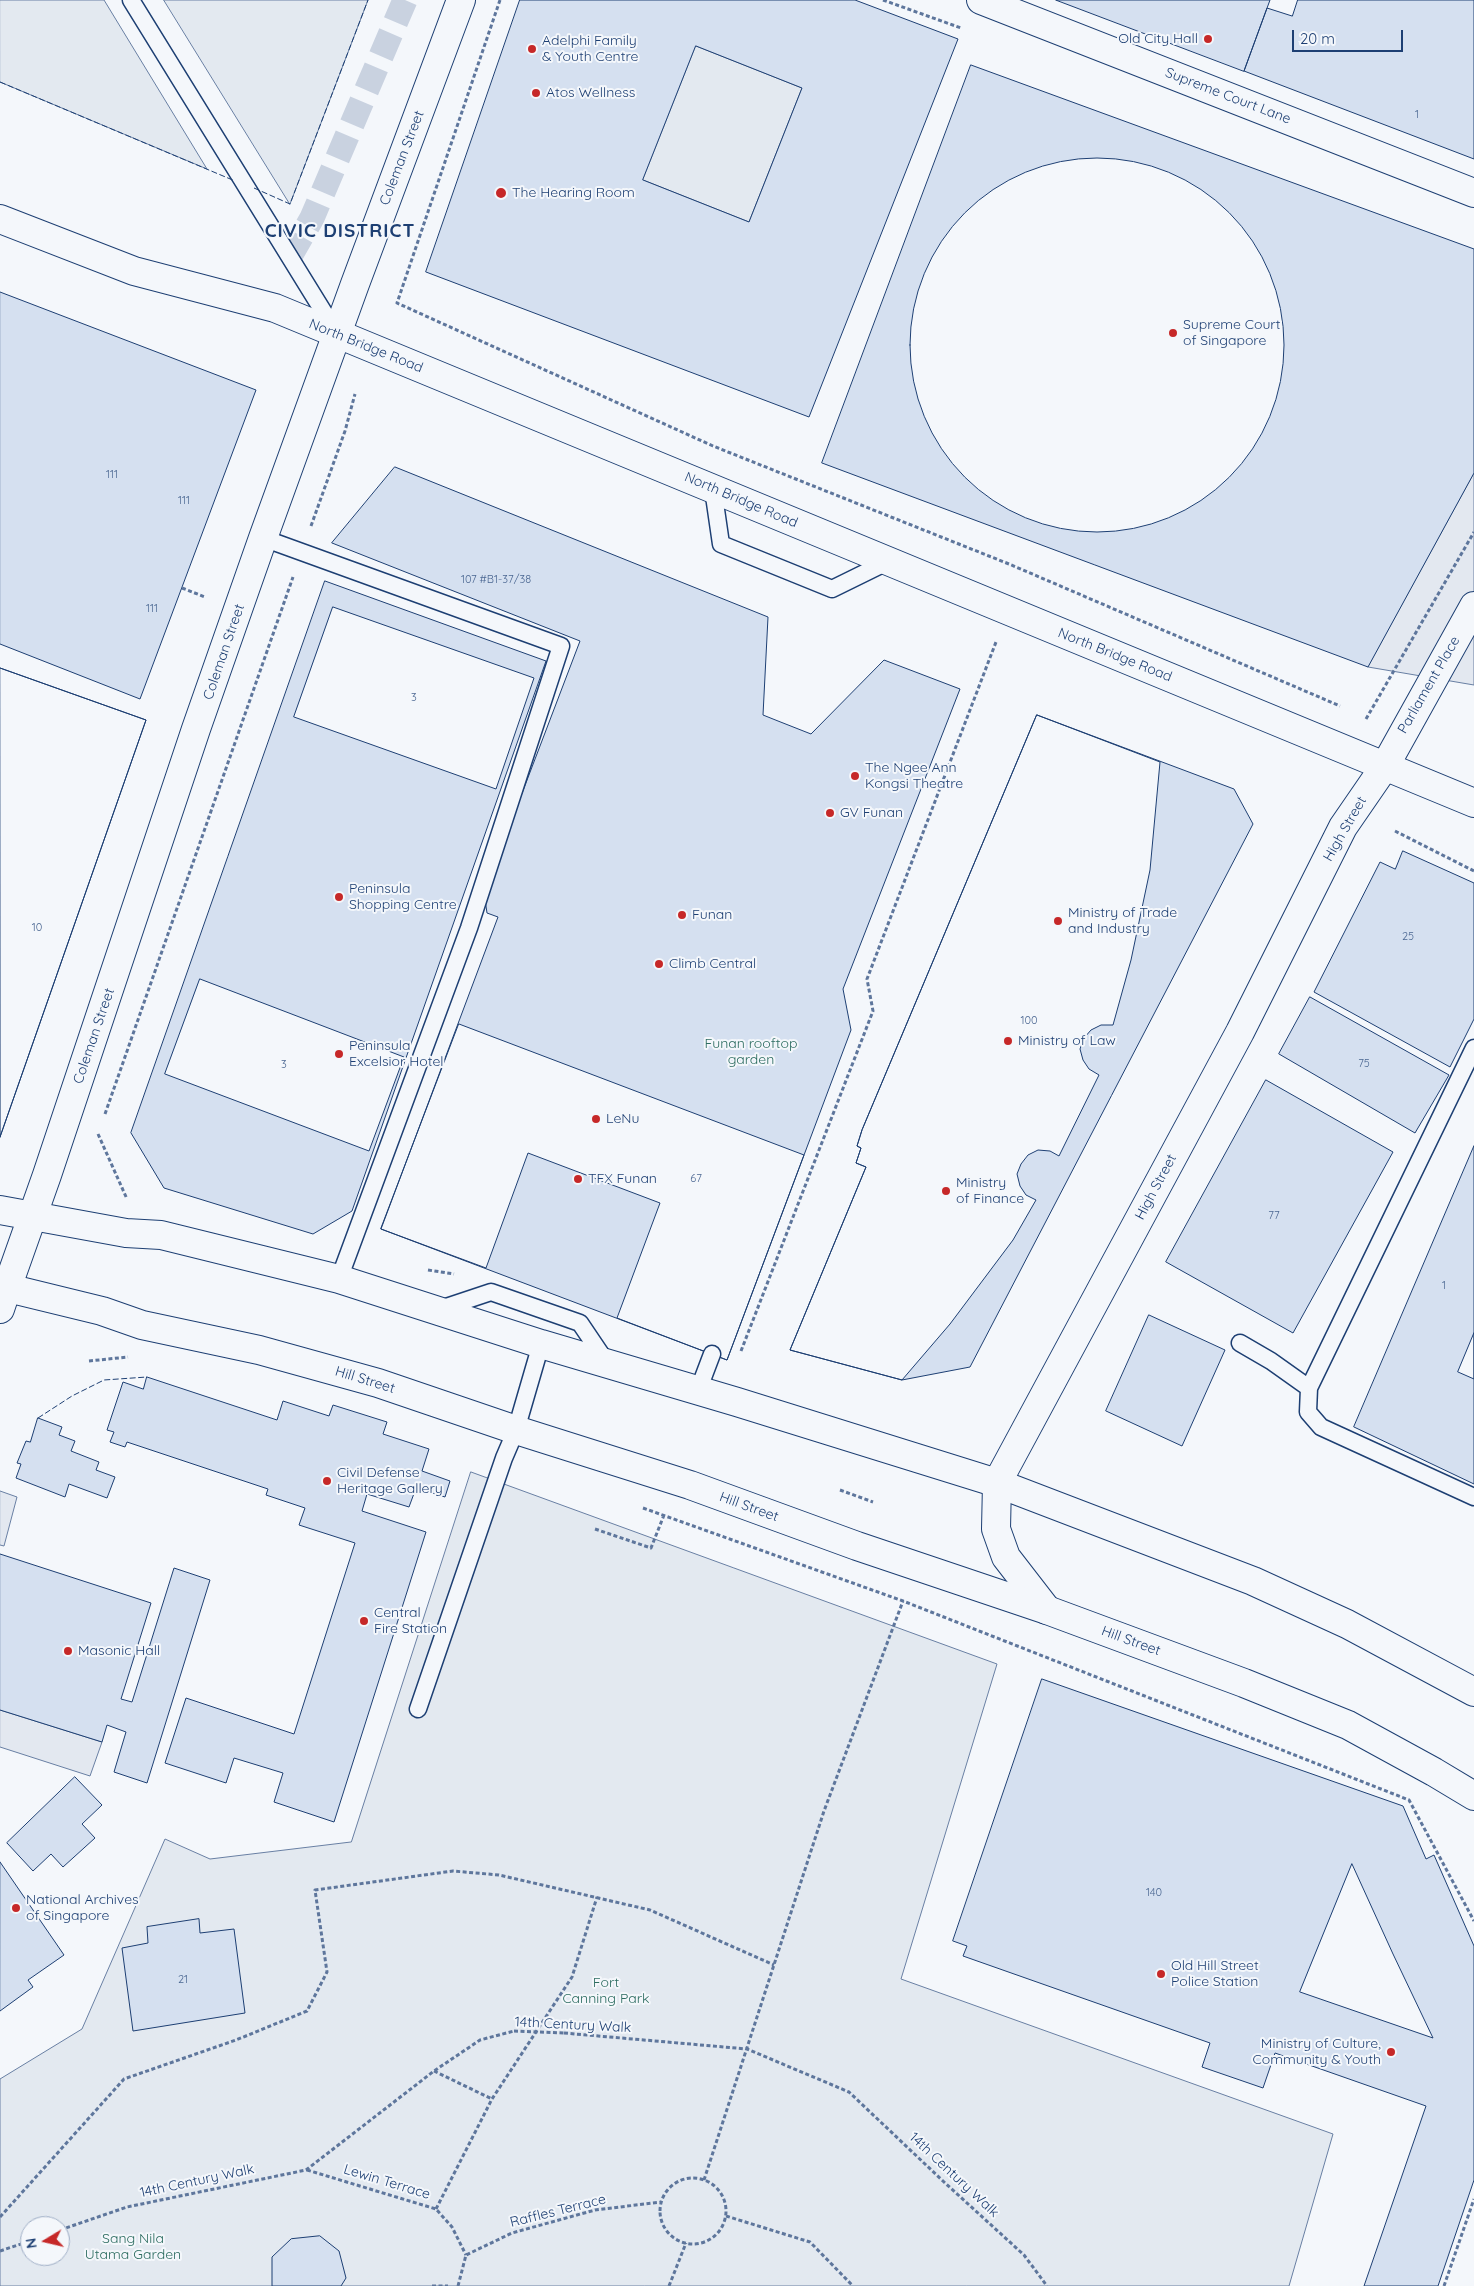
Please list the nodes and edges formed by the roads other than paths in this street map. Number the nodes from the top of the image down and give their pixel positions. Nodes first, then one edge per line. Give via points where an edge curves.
1 (131, 0) edge
2 (461, 0) edge
3 (981, 0) edge
4 (1474, 194) edge
5 (0, 219) edge
6 (338, 334) junction
7 (713, 489) junction
8 (263, 538) junction
9 (889, 561) junction
10 (1474, 606) edge
11 (1385, 766) junction
12 (1474, 802) edge
13 (1474, 1048) edge
14 (0, 1210) edge
15 (32, 1217) junction
16 (339, 1279) junction
17 (2, 1294) edge
18 (437, 1310) junction
19 (1240, 1343) dead end
20 (541, 1344) junction
21 (712, 1354) dead end
22 (607, 1364) junction
23 (1309, 1388) junction
24 (710, 1394) junction
25 (516, 1430) junction
26 (997, 1483) junction
27 (1474, 1497) edge
28 (1047, 1610) junction
29 (1474, 1692) edge
30 (418, 1709) dead end
31 (1474, 1796) edge

1 - 6 lane
2 - 6 main road, Coleman Street
3 - 4 main road, Supreme Court Lane
5 - 6 main road, North Bridge Road via 134,271 275,308
6 - 7 main road, North Bridge Road
6 - 8 main road, Coleman Street
7 - 9 main road, North Bridge Road
7 - 9 lane via 722,544 832,589
8 - 15 main road, Coleman Street
8 - 16 lane via 561,646 468,928
9 - 11 main road, North Bridge Road
10 - 11 main road, Parliament Place
11 - 12 main road, North Bridge Road
11 - 26 main road, High Street via 1343,827 1233,1045
13 - 23 lane
14 - 15 main road
15 - 16 main road via 126,1233 161,1235
15 - 17 main road, Coleman Street
16 - 18 main road
17 - 25 main road, Hill Street via 102,1311 142,1325 259,1350 378,1383
18 - 20 main road
18 - 22 lane via 491,1292 580,1323
19 - 23 lane
20 - 22 main road
20 - 25 lane
21 - 24 lane
22 - 24 main road
23 - 27 lane via 1308,1412 1321,1427
24 - 26 main road
25 - 28 main road, Hill Street via 690,1485
25 - 30 lane
26 - 28 main road, High Street via 996,1529 1006,1557
26 - 29 main road via 1253,1581 1347,1624
28 - 31 main road, Hill Street via 1348,1725

